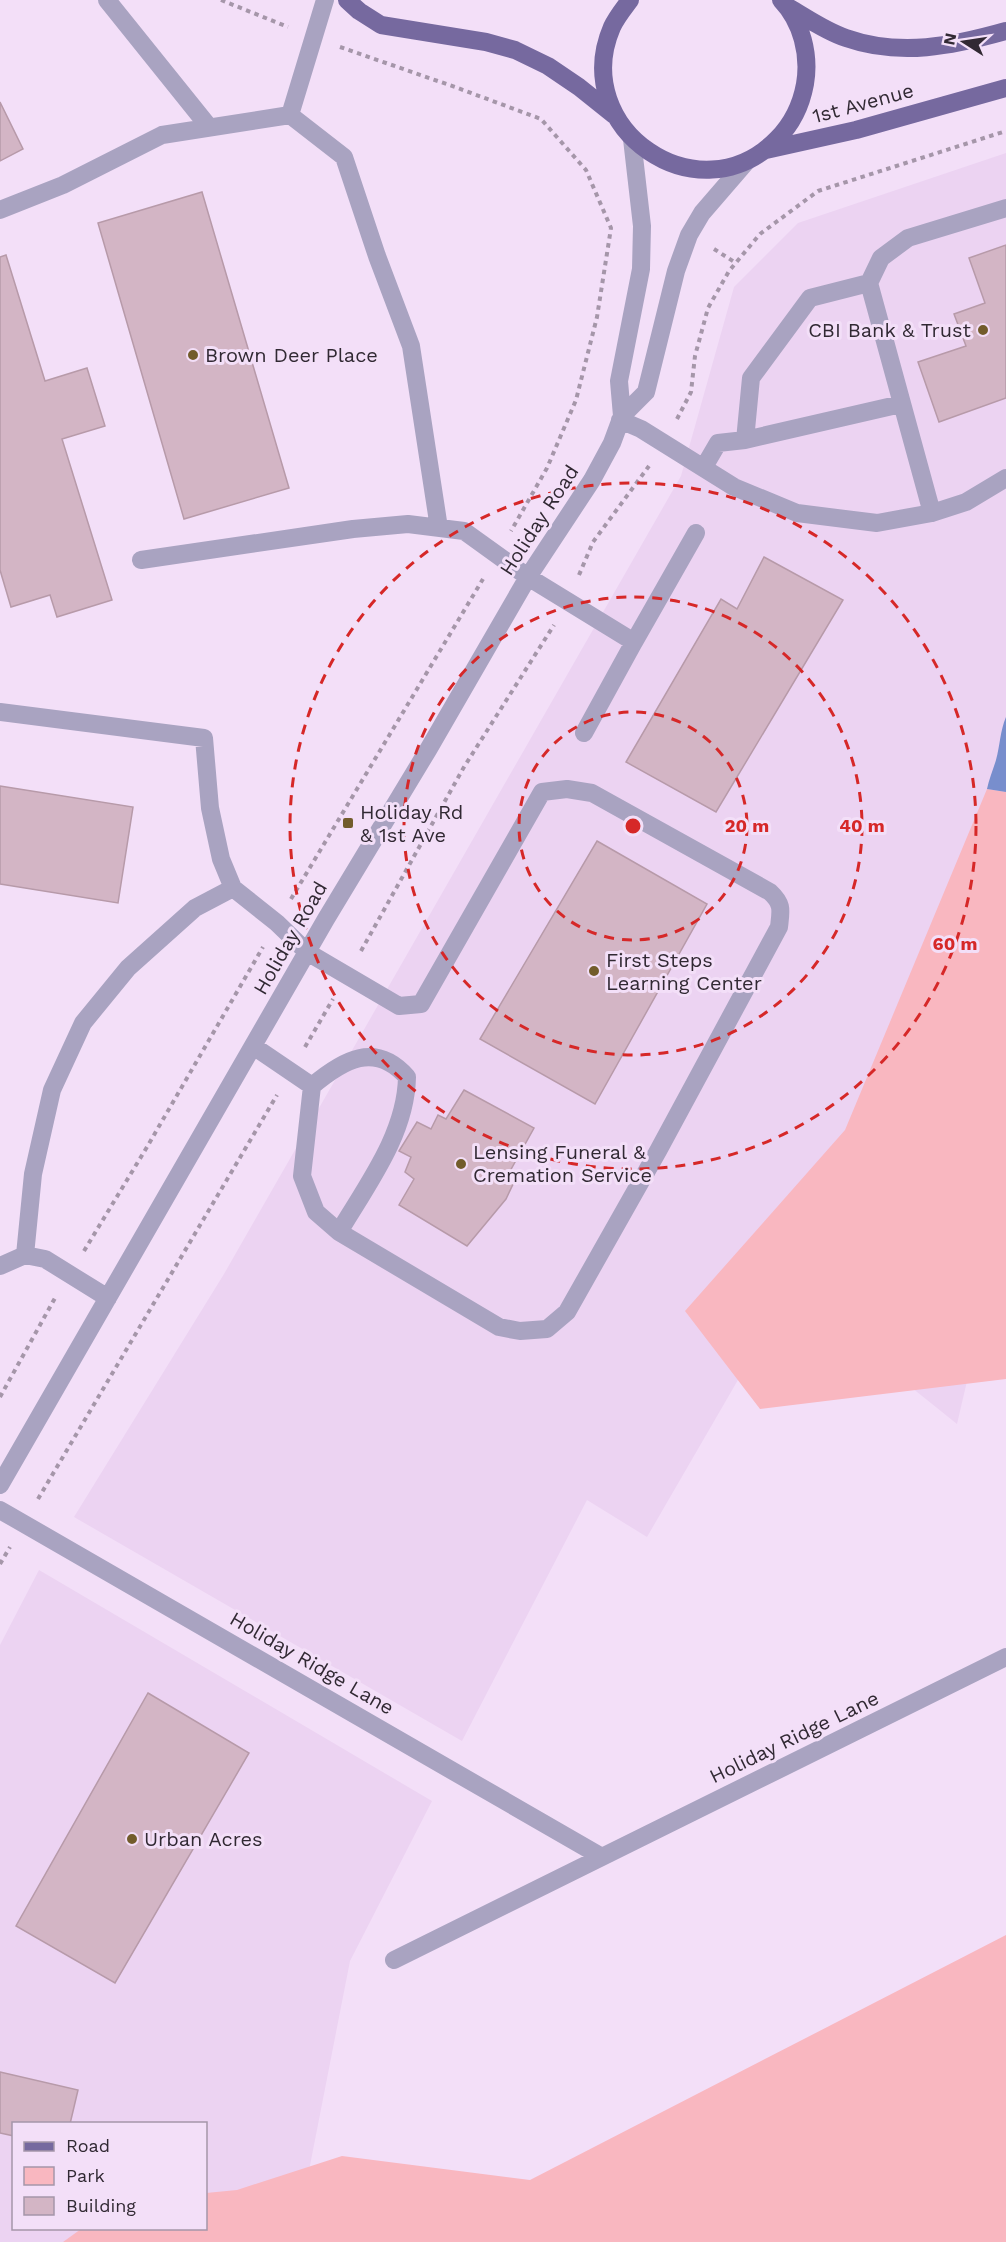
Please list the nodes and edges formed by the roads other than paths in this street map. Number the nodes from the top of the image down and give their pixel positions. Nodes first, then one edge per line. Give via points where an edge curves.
1 (107, 0) edge
2 (325, 0) edge
3 (347, 0) edge
4 (630, 0) edge
5 (784, 3) edge
6 (1006, 31) edge
7 (1006, 88) edge
8 (290, 115) junction
9 (615, 116) junction
10 (209, 127) junction
11 (632, 139) junction
12 (766, 150) junction
13 (746, 162) junction
14 (1006, 208) edge
15 (0, 210) edge
16 (869, 283) junction
17 (901, 404) junction
18 (621, 418) junction
19 (746, 440) junction
20 (704, 467) junction
21 (1006, 478) edge
22 (932, 513) junction
23 (439, 528) junction
24 (696, 533) dead end
25 (141, 560) dead end
26 (528, 577) junction
27 (634, 642) junction
28 (0, 712) edge
29 (584, 733) dead end
30 (233, 888) junction
31 (307, 952) junction
32 (253, 1046) junction
33 (312, 1086) junction
34 (339, 1232) junction
35 (25, 1255) junction
36 (0, 1266) edge
37 (108, 1298) junction
38 (0, 1485) edge
39 (0, 1510) edge
40 (1006, 1657) edge
41 (602, 1857) junction
42 (394, 1960) dead end

1 - 10 street
2 - 8 street
3 - 9 main road via 381,25 515,50 548,66
4 - 9 main road via 612,27 604,56 605,87
5 - 6 main road, 1st Avenue via 846,38 884,47 921,49
5 - 12 main road via 802,35 808,67 802,99 789,127
7 - 12 main road, 1st Avenue via 856,130
8 - 10 street
8 - 23 street via 344,156 411,346
9 - 11 main road
10 - 15 street via 162,135 63,185
11 - 13 main road via 657,158 686,168 717,170
11 - 18 street, Holiday Road via 642,226 642,269 619,381
12 - 13 main road
13 - 18 street, Holiday Road via 702,213 689,235 676,271 646,392
14 - 16 street via 908,238 881,258
16 - 17 street
16 - 19 street via 810,298 751,378
17 - 19 street
17 - 22 street
18 - 20 street
18 - 26 street, Holiday Road via 592,480
19 - 20 street via 718,443
20 - 22 street via 734,487 797,513 877,523
21 - 22 street via 966,502
23 - 25 street via 408,524 353,529
23 - 26 street via 464,531
24 - 27 street
26 - 27 street
26 - 31 street, Holiday Road
27 - 29 street
28 - 30 street via 204,738 210,808 221,859
30 - 31 street
30 - 35 street via 195,908 128,968 83,1023 52,1090 33,1174
31 - 32 street, Holiday Road
31 - 34 street via 399,1005 421,1004 542,792 567,789 592,793 770,891 781,909 779,927 658,1151 567,1312 547,1329 520,1331 499,1327
32 - 33 street
32 - 37 street, Holiday Road
33 - 34 street via 303,1176 316,1212
33 - 34 street via 336,1066 358,1058 383,1058 407,1077 407,1097 389,1147
35 - 36 street
35 - 37 street via 45,1259
37 - 38 street, Holiday Road
39 - 41 street, Holiday Ridge Lane
40 - 41 street, Holiday Ridge Lane
41 - 42 street, Holiday Ridge Lane

